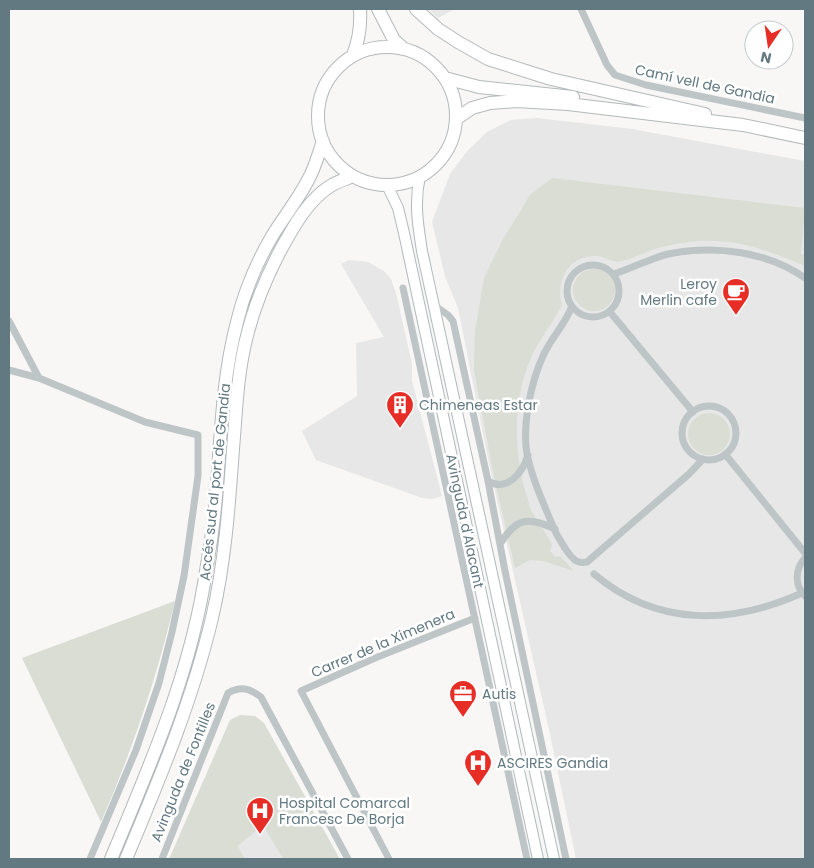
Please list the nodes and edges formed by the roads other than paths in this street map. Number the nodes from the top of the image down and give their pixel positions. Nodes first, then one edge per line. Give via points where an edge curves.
1 (360, 9) edge
2 (378, 9) edge
3 (416, 9) edge
4 (581, 9) edge
5 (404, 49) junction
6 (353, 55) junction
7 (445, 78) junction
8 (805, 118) edge
9 (456, 119) junction
10 (718, 122) junction
11 (743, 125) junction
12 (805, 138) edge
13 (322, 141) junction
14 (353, 176) junction
15 (420, 176) junction
16 (387, 185) junction
17 (614, 274) junction
18 (805, 278) edge
19 (403, 288) dead end
20 (434, 305) junction
21 (572, 306) junction
22 (610, 312) junction
23 (9, 320) edge
24 (9, 370) edge
25 (39, 378) junction
26 (693, 412) junction
27 (528, 454) junction
28 (726, 454) junction
29 (703, 459) junction
30 (488, 481) junction
31 (555, 529) junction
32 (500, 544) junction
33 (805, 553) edge
34 (805, 558) edge
35 (594, 574) dead end
36 (804, 595) edge
37 (475, 618) junction
38 (90, 859) edge
39 (110, 859) edge
40 (126, 859) edge
41 (162, 859) edge
42 (348, 859) edge
43 (389, 859) edge
44 (527, 859) edge
45 (538, 859) edge
46 (554, 859) edge
47 (566, 859) edge

1 - 6 highway via 358,44
2 - 5 highway via 394,40
3 - 11 highway via 438,29 488,59
4 - 8 street, Camí vell de Gandia via 610,71 622,79
5 - 6 highway, Accés sud al port de Gandia via 368,49
5 - 7 highway, Accés sud al port de Gandia via 423,57
6 - 13 highway, Accés sud al port de Gandia via 330,76 320,97 318,119
7 - 9 highway, Accés sud al port de Gandia
7 - 10 highway via 479,87 608,101
9 - 10 highway via 472,108 516,101
9 - 15 highway, Accés sud al port de Gandia via 446,152
10 - 11 highway
11 - 12 highway
13 - 14 highway, Accés sud al port de Gandia via 340,167
13 - 39 highway, Accés sud al port de Gandia via 307,182 262,255 237,320 225,390 210,544 196,622 167,720
14 - 16 highway, Accés sud al port de Gandia via 369,183
14 - 40 highway, Accés sud al port de Gandia via 331,186 299,219 284,242 253,314 239,377 226,526 212,617 194,683 169,754
15 - 16 highway, Accés sud al port de Gandia via 404,183
15 - 20 main road, Avinguda d'Alacant via 416,213
16 - 45 main road, Avinguda d'Alacant via 401,220
17 - 18 street via 660,256 709,250 762,258
17 - 21 street via 596,265 579,269 567,287
17 - 22 street via 619,297
19 - 37 street, Avinguda d'Alacant
20 - 30 street, Avinguda d'Alacant via 452,321
20 - 46 main road, Avinguda d'Alacant
21 - 22 street via 588,317
21 - 27 street via 549,343 533,385 527,421
22 - 26 street
23 - 25 street
24 - 25 street
25 - 38 street via 145,422 198,435 197,485 184,576 159,683 136,750
26 - 28 street via 707,406 728,415 735,437
26 - 29 street via 687,418 682,434 692,454
27 - 30 street via 525,464 510,481 498,485
27 - 31 street via 538,490
28 - 29 street
28 - 33 street
29 - 31 street via 587,562 575,560 561,543
30 - 32 street, Avinguda d'Alacant
31 - 32 street via 540,523 522,522 509,530
32 - 47 street, Avinguda d'Alacant
34 - 36 street via 797,578
35 - 36 street via 637,602 665,611 701,616 746,613
37 - 43 street, Carrer de la Ximenera via 301,691
37 - 44 street, Avinguda d'Alacant
41 - 42 street, Avinguda de Fontilles via 228,693 245,688 261,697

